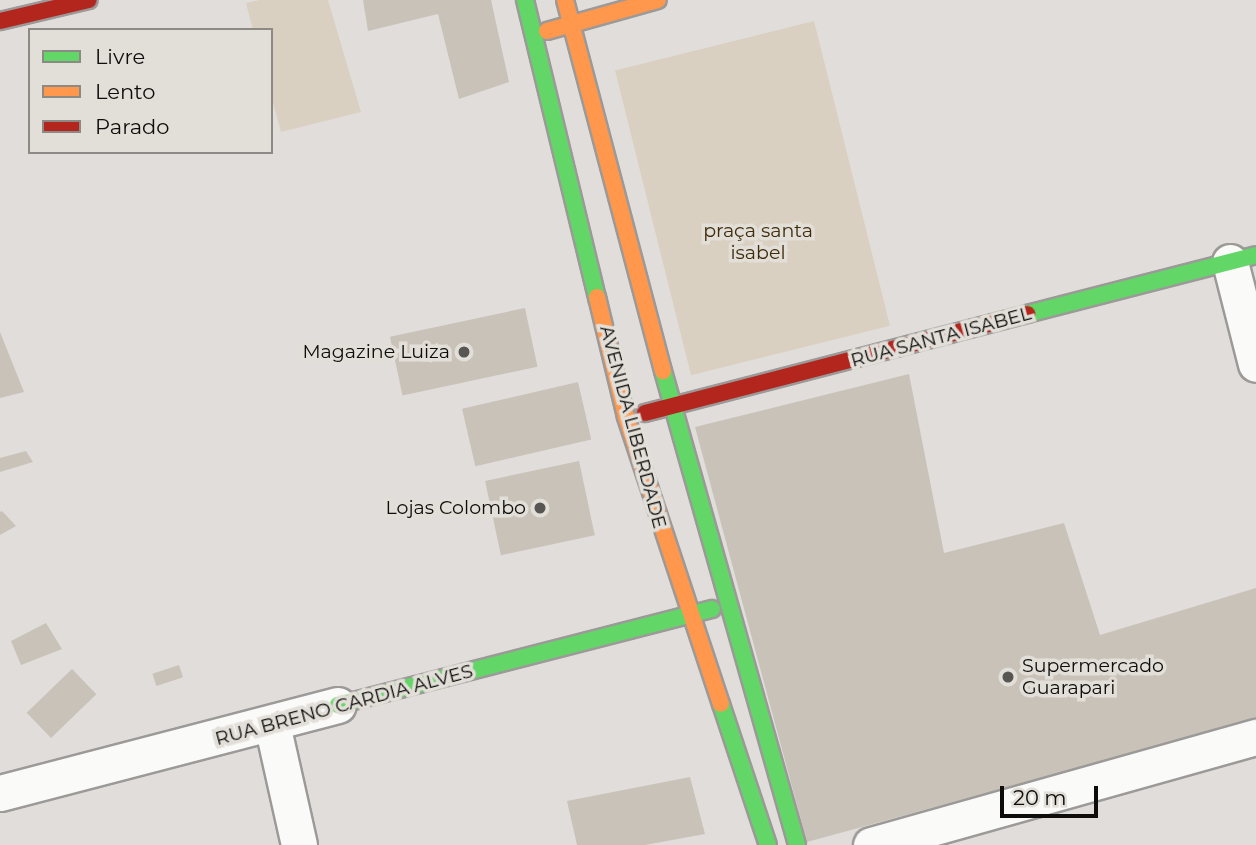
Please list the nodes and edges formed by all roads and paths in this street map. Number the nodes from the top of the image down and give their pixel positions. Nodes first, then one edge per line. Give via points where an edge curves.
1 (89, 0) edge
2 (525, 0) edge
3 (565, 0) edge
4 (658, 0) edge
5 (0, 21) edge
6 (571, 24) junction
7 (535, 35) junction
8 (1243, 259) edge
9 (1256, 364) edge
10 (671, 408) junction
11 (626, 417) junction
12 (725, 604) junction
13 (688, 618) junction
14 (338, 705) joint
15 (272, 724) junction
16 (1256, 737) edge
17 (0, 793) edge
18 (299, 845) edge
19 (768, 845) edge
20 (797, 845) edge
21 (871, 845) edge

1 - 5 main road
2 - 7 main road, AVENIDA LIBERDADE
3 - 6 main road
4 - 6 main road
6 - 7 main road
6 - 10 main road
7 - 11 main road, AVENIDA LIBERDADE
8 - 9 street
8 - 10 main road, RUA SANTA ISABEL
10 - 11 main road, RUA SANTA ISABEL
10 - 12 main road
11 - 13 main road, AVENIDA LIBERDADE
12 - 13 main road, RUA BRENO CARDIA ALVES
12 - 20 main road
13 - 14 main road, RUA BRENO CARDIA ALVES
13 - 19 main road, AVENIDA LIBERDADE
14 - 15 street, RUA BRENO CARDIA ALVES
15 - 17 street, RUA BRENO CARDIA ALVES
15 - 18 street
16 - 21 street

